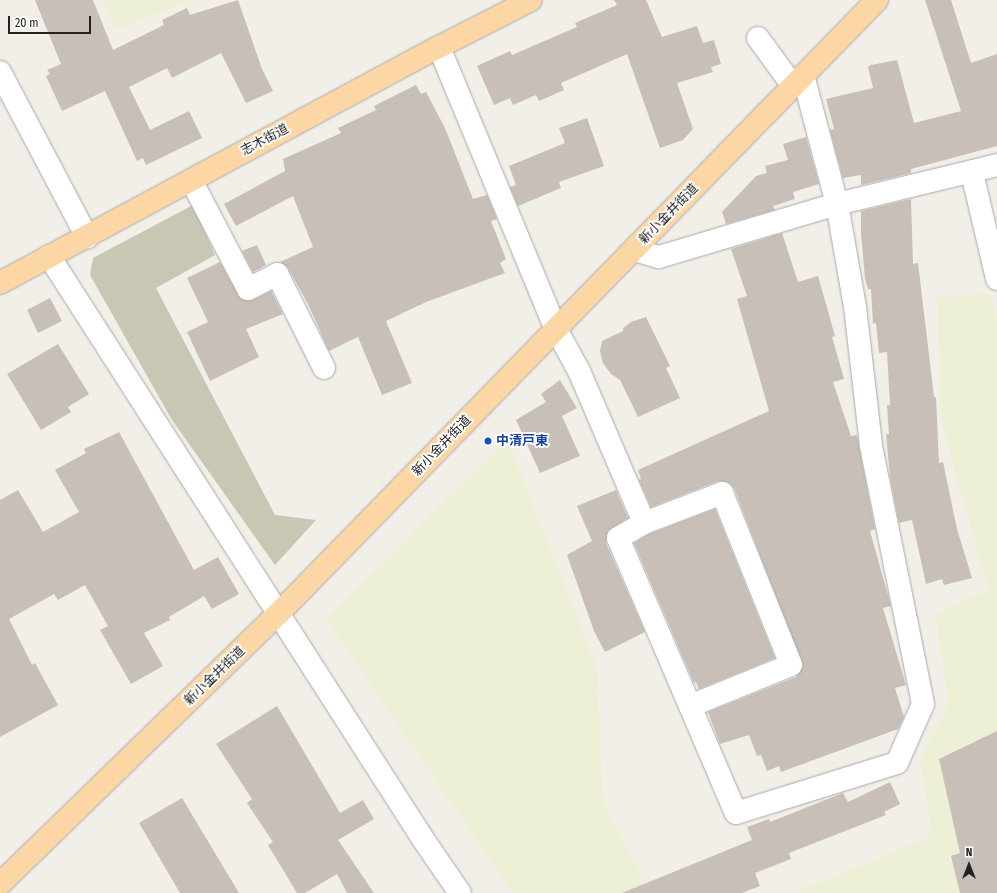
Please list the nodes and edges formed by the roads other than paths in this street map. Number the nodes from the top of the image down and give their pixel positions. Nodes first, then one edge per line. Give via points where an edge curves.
1 (531, 0) edge
2 (877, 0) edge
3 (758, 38) dead end
4 (438, 47) junction
5 (0, 72) edge
6 (798, 81) junction
7 (997, 165) edge
8 (972, 173) junction
9 (191, 180) junction
10 (837, 204) junction
11 (86, 237) junction
12 (634, 250) junction
13 (49, 256) junction
14 (997, 279) edge
15 (0, 283) edge
16 (556, 329) junction
17 (324, 368) dead end
18 (644, 524) junction
19 (278, 614) junction
20 (690, 706) junction
21 (0, 884) edge
22 (460, 893) edge

1 - 4 main road, 志木街道
2 - 6 main road, 新小金井街道
3 - 6 street
4 - 9 main road, 志木街道
4 - 16 street
5 - 11 street
6 - 10 street
6 - 12 main road, 新小金井街道
7 - 8 street
8 - 10 street
8 - 14 street
9 - 11 main road, 志木街道
9 - 17 street via 248,289 277,274
10 - 12 street via 659,257
10 - 20 street via 855,307 871,445 923,704 897,763 736,813
11 - 13 main road, 志木街道
12 - 16 main road, 新小金井街道
13 - 15 main road, 志木街道
13 - 19 street
16 - 18 street via 579,371
16 - 19 main road, 新小金井街道
18 - 20 street via 618,538
18 - 20 street via 722,492 791,665
19 - 21 main road, 新小金井街道
19 - 22 street

